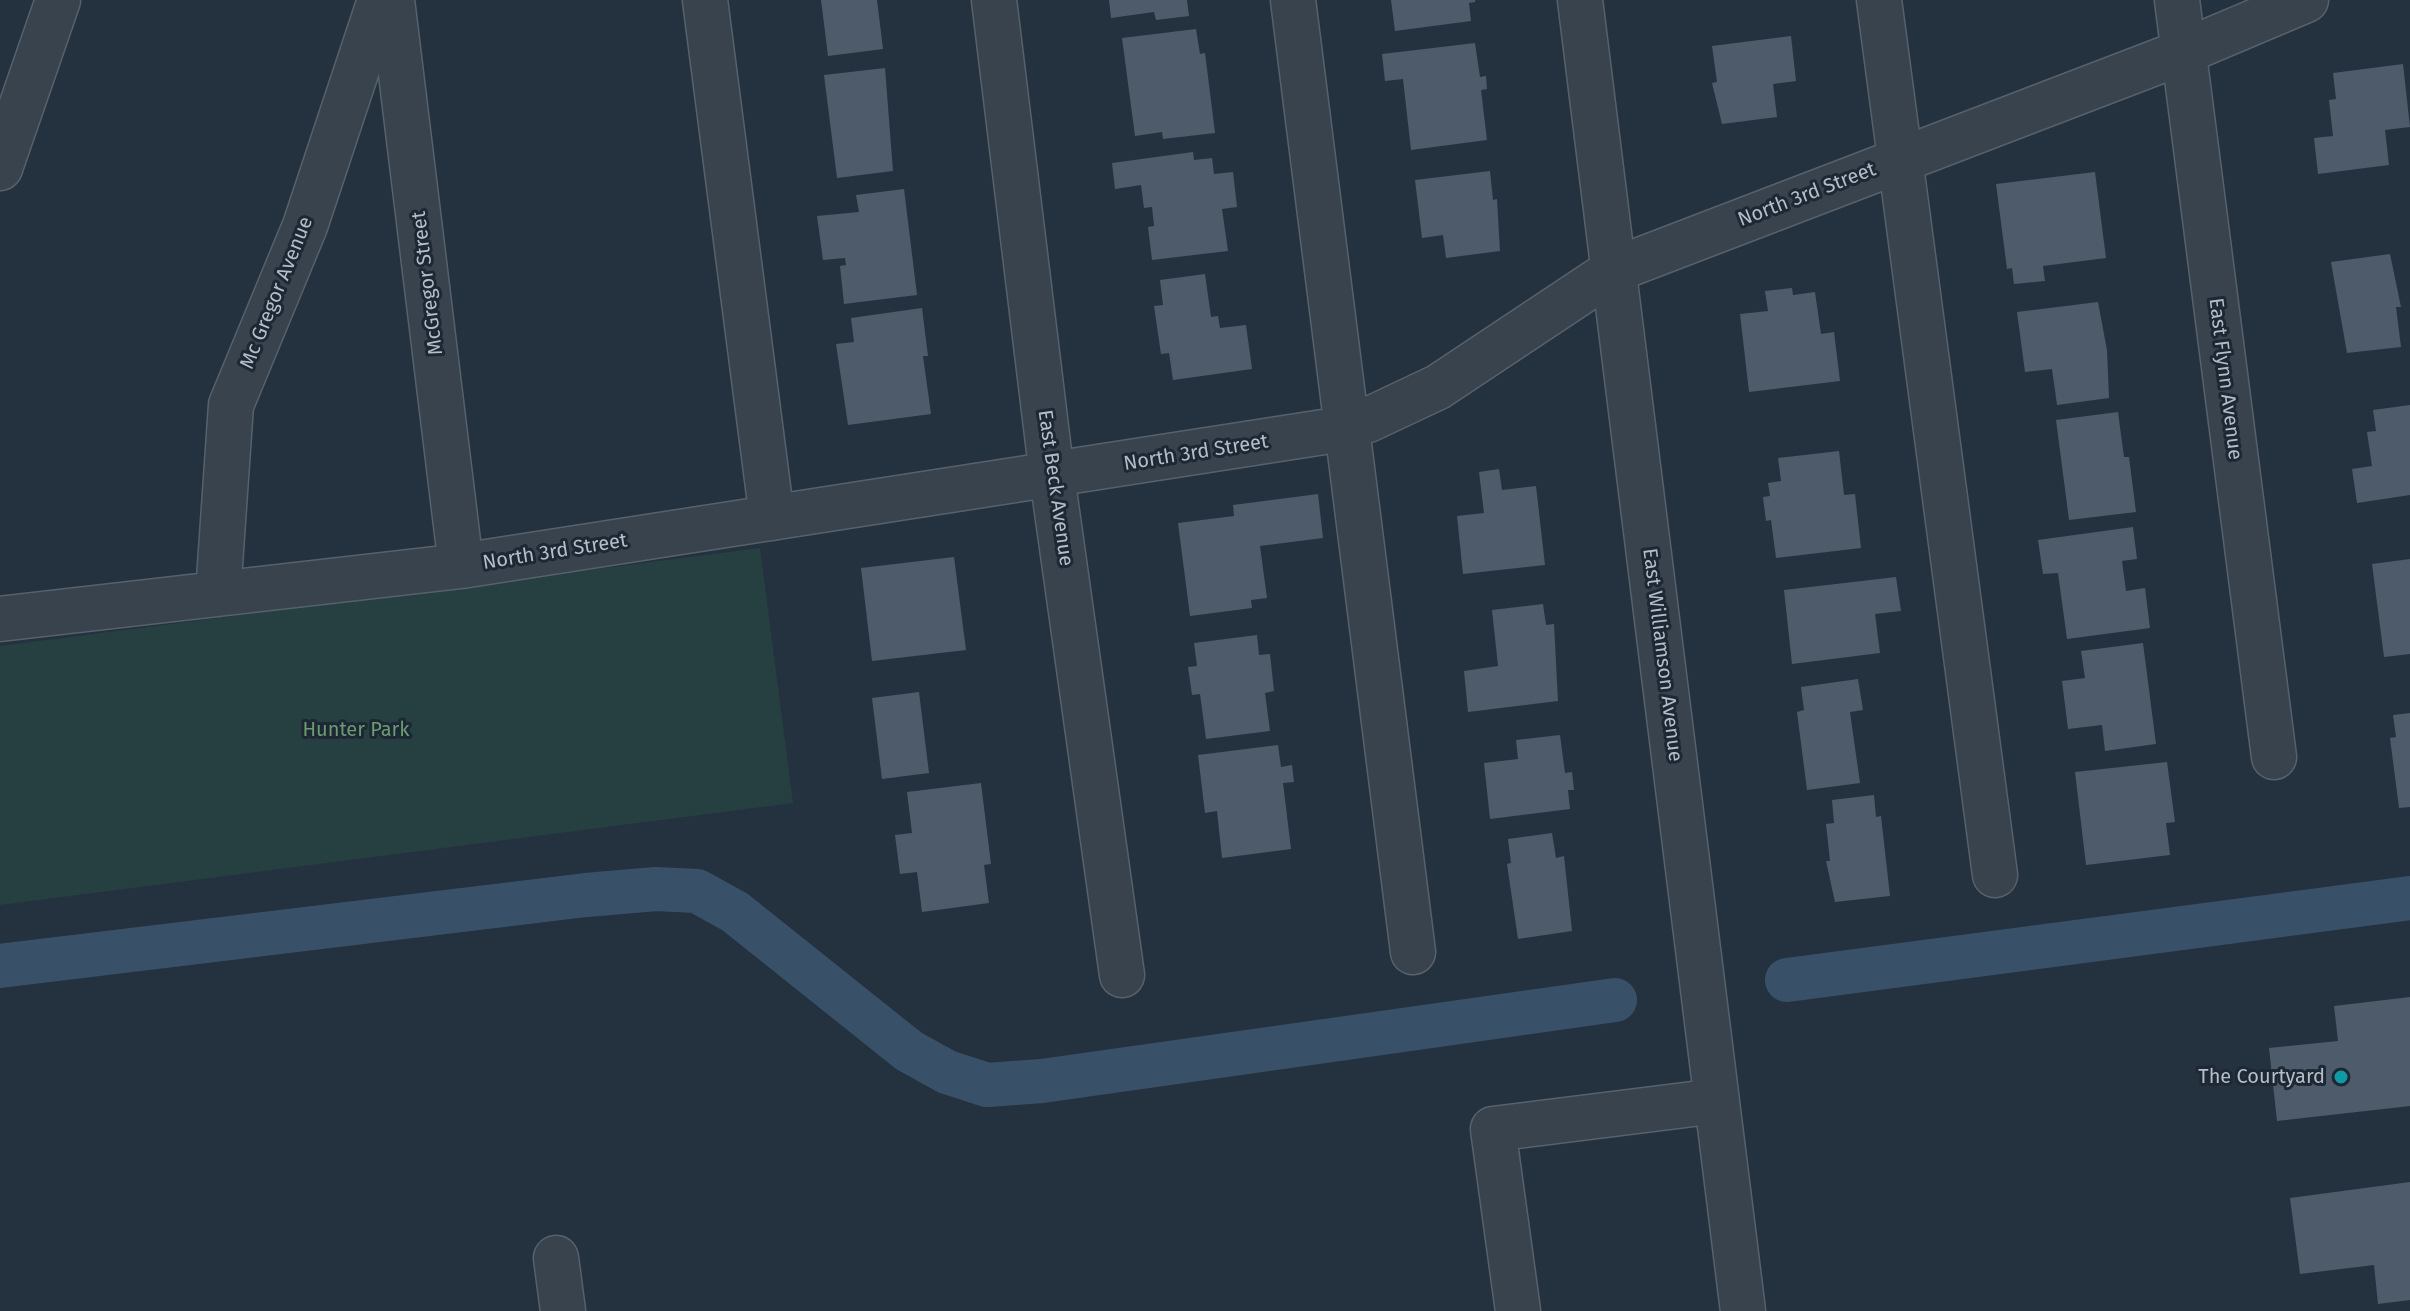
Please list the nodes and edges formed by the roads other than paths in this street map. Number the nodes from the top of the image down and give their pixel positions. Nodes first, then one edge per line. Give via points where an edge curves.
1 (58, 0) edge
2 (380, 0) edge
3 (392, 0) edge
4 (705, 0) edge
5 (994, 0) edge
6 (1293, 0) edge
7 (1580, 0) edge
8 (1879, 0) edge
9 (2177, 0) edge
10 (2306, 0) edge
11 (2183, 52) junction
12 (1899, 159) junction
13 (0, 168) edge
14 (1614, 270) junction
15 (1347, 426) junction
16 (1052, 476) junction
17 (772, 518) junction
18 (461, 566) junction
19 (218, 594) junction
20 (0, 619) edge
21 (2274, 757) dead end
22 (1995, 875) dead end
23 (1413, 952) dead end
24 (1122, 975) dead end
25 (1717, 1101) junction
26 (556, 1258) dead end
27 (563, 1311) edge
28 (1518, 1311) edge
29 (1743, 1311) edge

1 - 13 street
2 - 19 street, Mc Gregor Avenue via 305,226 231,405
3 - 18 street, McGregor Street
4 - 17 street
5 - 16 street, East Beck Avenue
6 - 15 street
7 - 14 street, East Williamson Avenue
8 - 12 street
9 - 11 street, East Flynn Avenue
10 - 11 street, North 3rd Street
11 - 12 street, North 3rd Street
11 - 21 street, East Flynn Avenue
12 - 14 street, North 3rd Street
12 - 22 street
14 - 15 street, North 3rd Street via 1438,387
14 - 25 street, East Williamson Avenue
15 - 16 street, North 3rd Street
15 - 23 street
16 - 17 street, North 3rd Street
16 - 24 street, East Beck Avenue
17 - 18 street, North 3rd Street
18 - 19 street, North 3rd Street
19 - 20 street, North 3rd Street
25 - 28 street via 1493,1129
25 - 29 street, East Williamson Avenue
26 - 27 street

